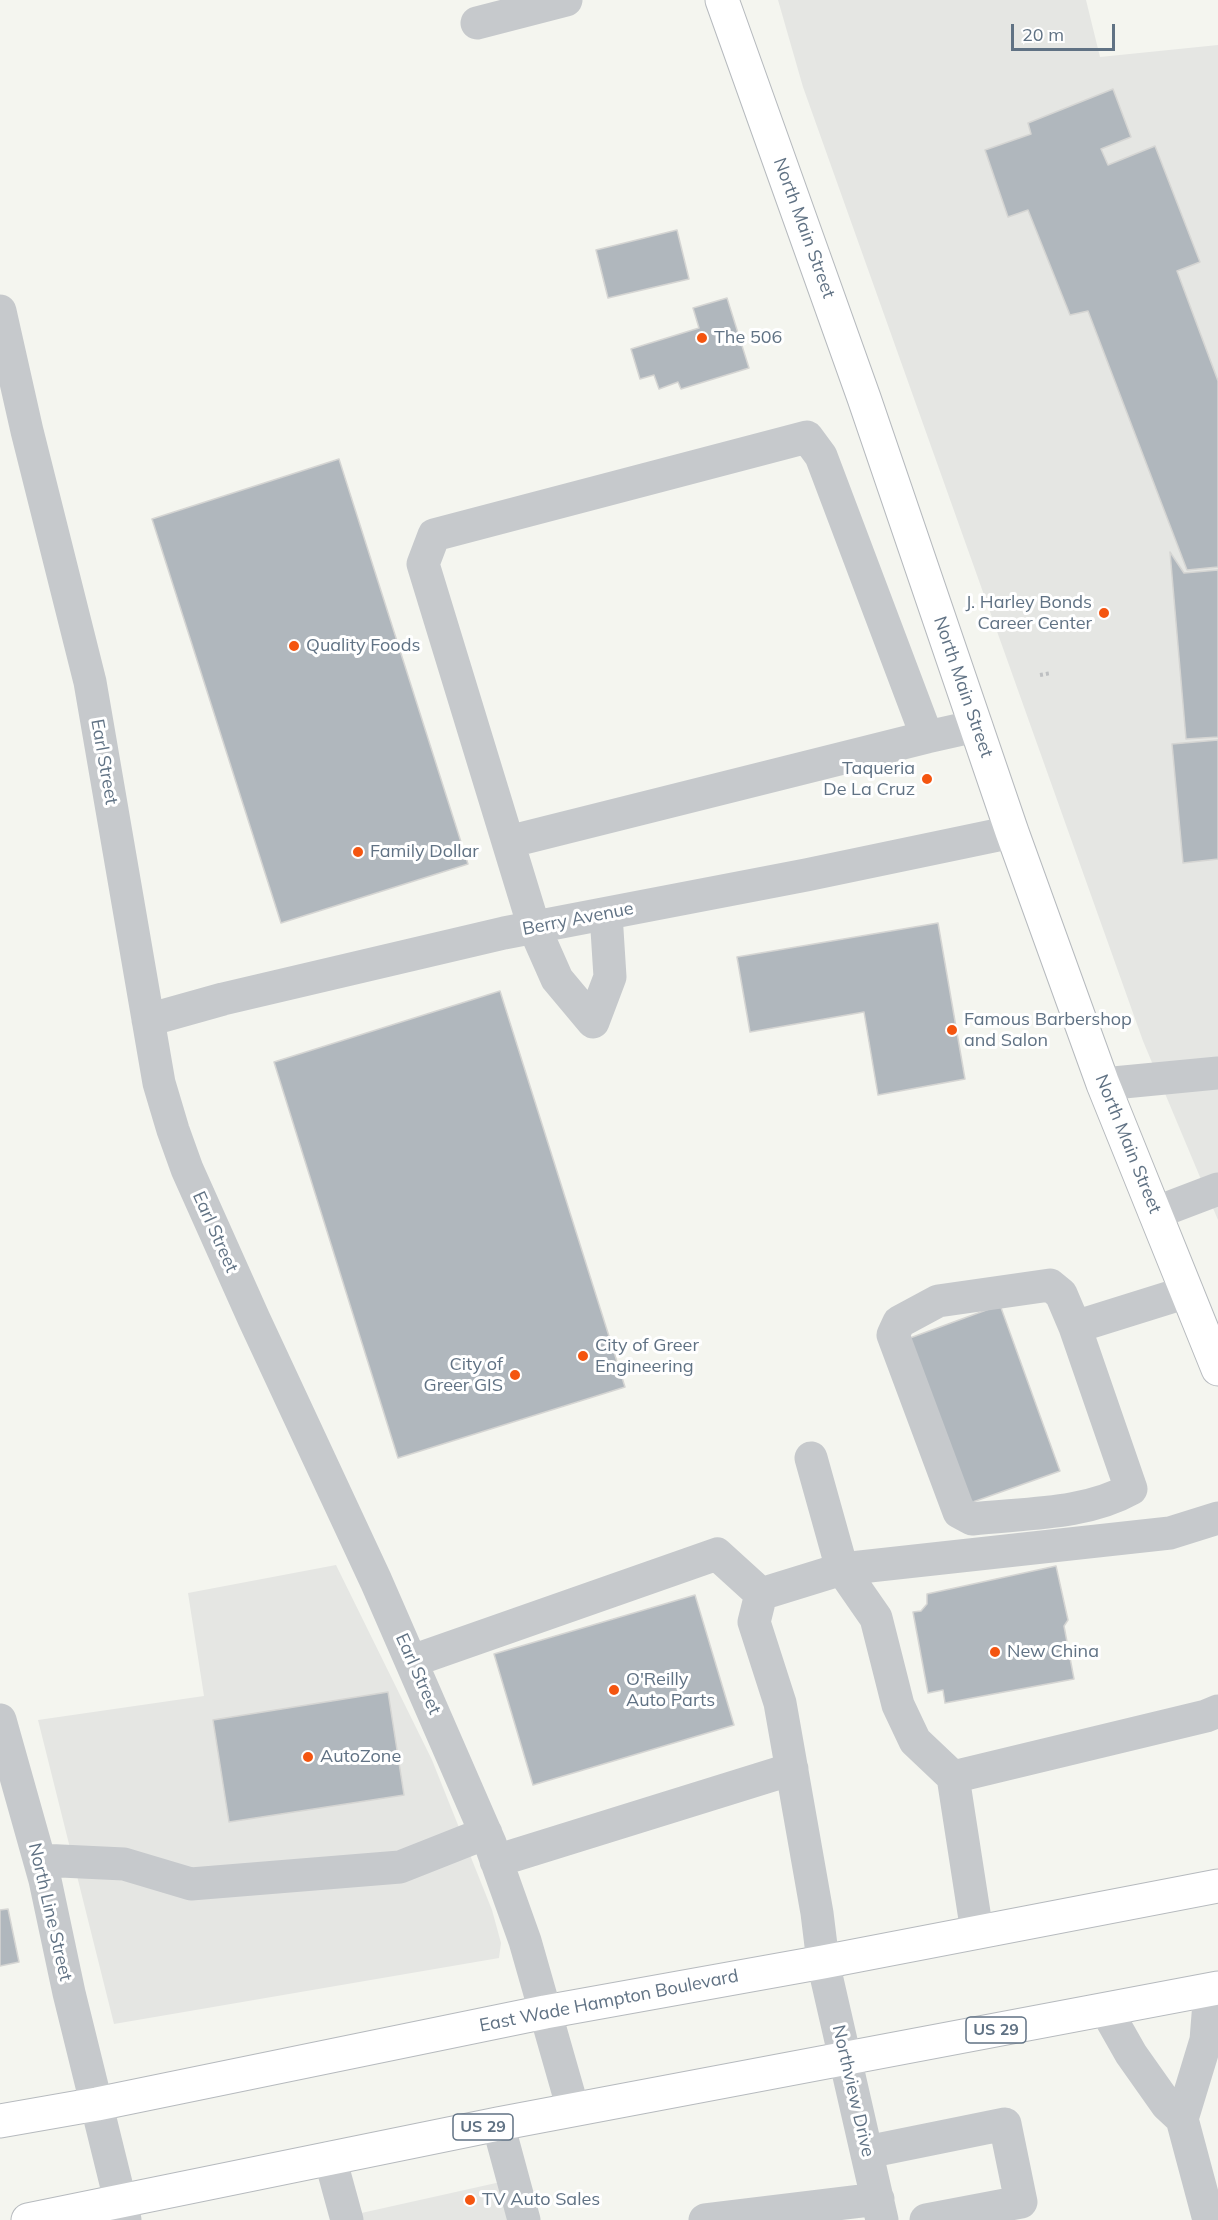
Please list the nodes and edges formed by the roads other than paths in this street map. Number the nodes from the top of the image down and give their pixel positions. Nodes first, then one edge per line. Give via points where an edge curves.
1 (566, 0) edge
2 (722, 0) edge
3 (477, 23) dead end
4 (0, 311) edge
5 (976, 726) junction
6 (927, 737) junction
7 (1012, 832) junction
8 (508, 842) junction
9 (606, 914) junction
10 (534, 927) junction
11 (148, 1020) junction
12 (1218, 1073) edge
13 (1103, 1084) junction
14 (1218, 1189) edge
15 (1155, 1213) junction
16 (1187, 1292) junction
17 (1075, 1327) junction
18 (1218, 1369) edge
19 (811, 1458) dead end
20 (1218, 1518) edge
21 (842, 1569) junction
22 (761, 1594) junction
23 (412, 1661) junction
24 (1218, 1711) edge
25 (0, 1720) edge
26 (792, 1769) junction
27 (952, 1777) junction
28 (491, 1847) junction
29 (40, 1860) junction
30 (1218, 1886) edge
31 (977, 1932) junction
32 (823, 1962) junction
33 (1214, 1989) edge
34 (1106, 2010) junction
35 (545, 2012) junction
36 (845, 2058) junction
37 (97, 2104) junction
38 (573, 2109) junction
39 (1182, 2120) junction
40 (0, 2121) edge
41 (498, 2124) junction
42 (867, 2152) junction
43 (330, 2158) junction
44 (880, 2209) edge
45 (123, 2210) edge
46 (1212, 2217) edge
47 (28, 2220) edge
48 (346, 2220) edge
49 (524, 2220) edge
50 (705, 2220) edge
51 (926, 2220) edge

1 - 3 street
2 - 5 main road, North Main Street
4 - 11 street, Earl Street via 90,682
5 - 6 street
5 - 7 main road, North Main Street
6 - 8 street
6 - 8 street via 821,456 807,437 434,534 423,564
7 - 9 street, Berry Avenue
7 - 13 main road, North Main Street
8 - 10 street
9 - 10 street, Berry Avenue
9 - 10 street via 610,977 593,1022 557,979
10 - 11 street, Berry Avenue
11 - 23 street, Earl Street via 159,1083 187,1169
12 - 13 street
13 - 15 main road, North Main Street
14 - 15 street
15 - 16 main road, North Main Street
16 - 17 street
16 - 18 main road, North Main Street
17 - 17 street via 1061,1294 1050,1285 938,1301 899,1322 893,1335 959,1512 972,1519 1079,1507 1131,1489
19 - 21 street
20 - 21 street via 1170,1533
21 - 22 street
21 - 27 street via 876,1618 898,1705 915,1741
22 - 23 street via 717,1554
22 - 26 street, Northview Drive via 754,1622 780,1702
23 - 28 street, Earl Street
24 - 27 street
25 - 29 street, North Line Street
26 - 28 street
26 - 32 street, Northview Drive
27 - 31 street
28 - 29 street via 400,1867 191,1884 124,1863
28 - 35 street, Earl Street via 525,1941
29 - 37 street, North Line Street
30 - 31 main road, East Wade Hampton Boulevard
31 - 32 main road, East Wade Hampton Boulevard
32 - 35 main road, East Wade Hampton Boulevard
32 - 36 street, Northview Drive
33 - 34 main road, US 29
33 - 39 street via 1206,2040
34 - 36 main road, US 29
34 - 39 street via 1131,2054
35 - 37 main road, East Wade Hampton Boulevard
35 - 38 street, Earl Street
36 - 38 main road, US 29
36 - 42 street, Northview Drive
37 - 40 main road, East Wade Hampton Boulevard
37 - 45 street, North Line Street
38 - 41 main road, US 29
39 - 46 street
41 - 43 main road, US 29
41 - 49 street
42 - 44 street, Northview Drive
42 - 51 street via 1005,2124 1021,2202
43 - 45 main road, US 29
43 - 48 street
44 - 50 street
45 - 47 main road, US 29

